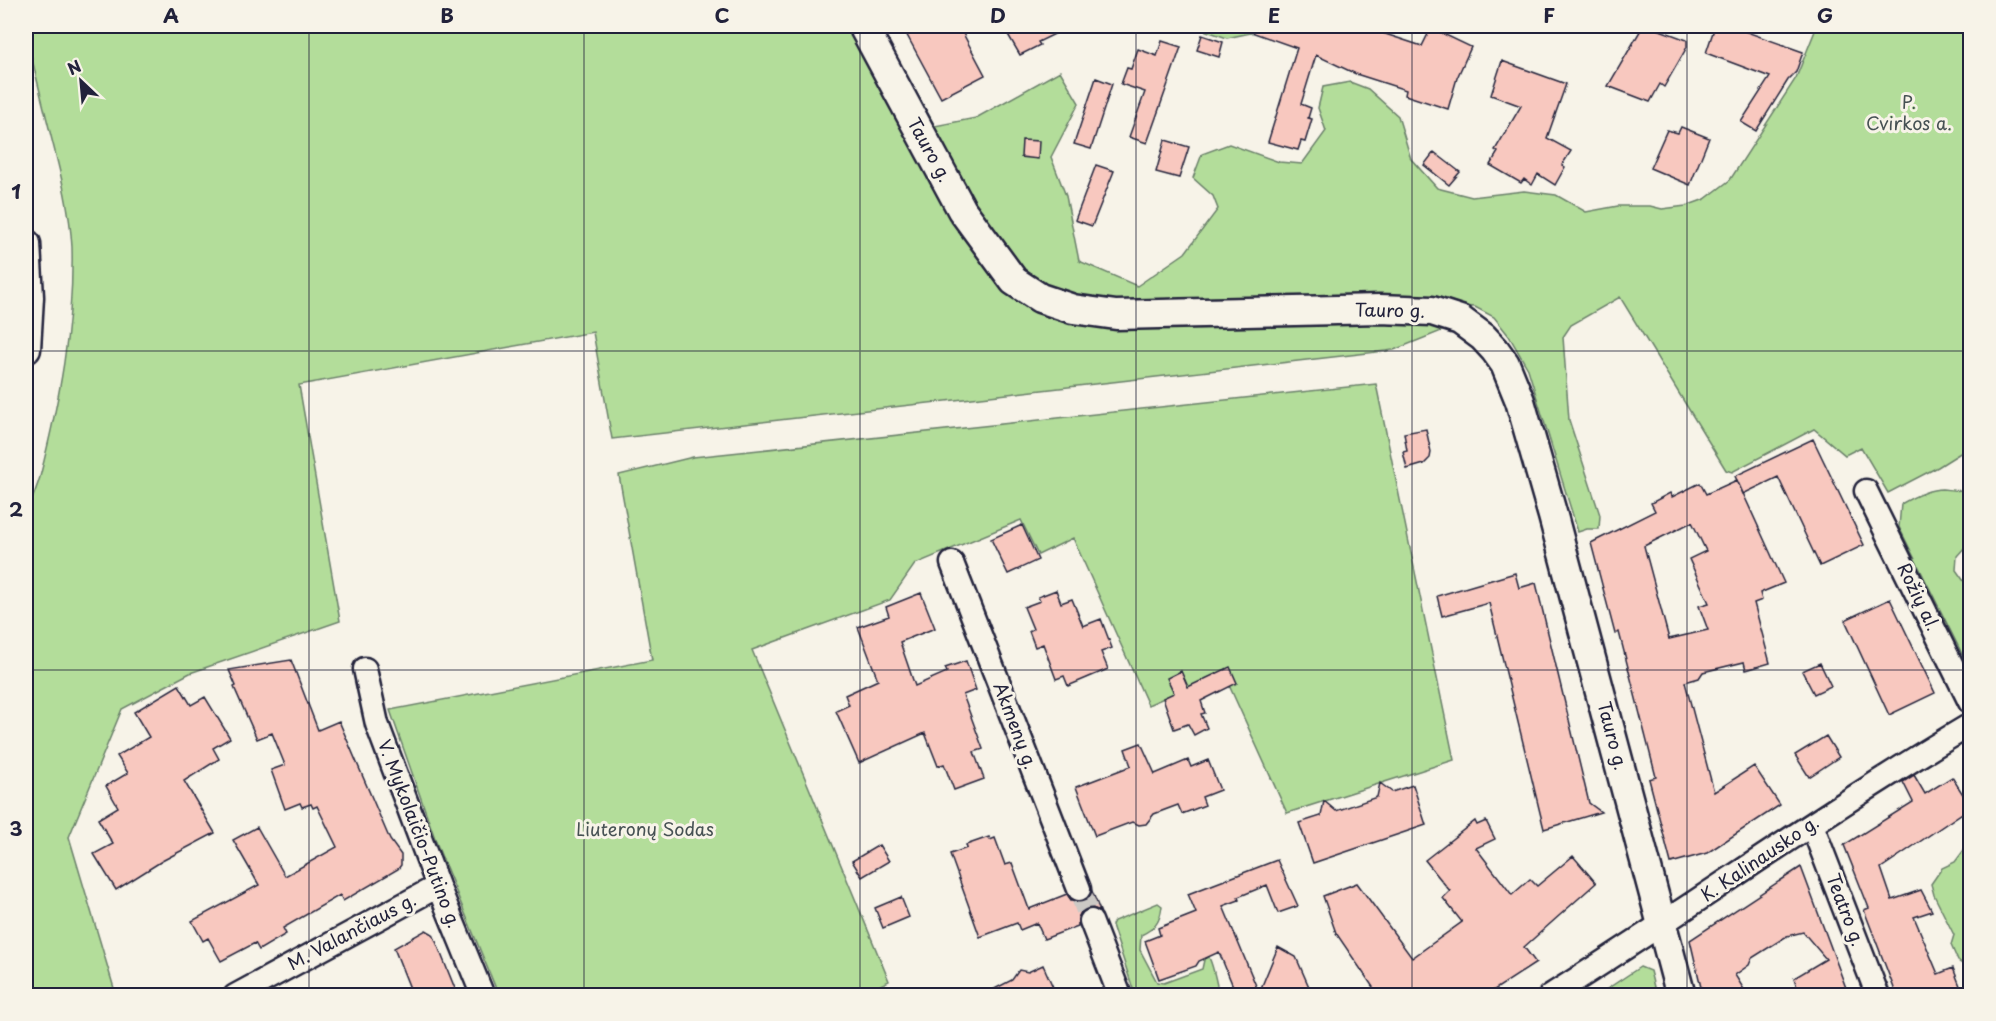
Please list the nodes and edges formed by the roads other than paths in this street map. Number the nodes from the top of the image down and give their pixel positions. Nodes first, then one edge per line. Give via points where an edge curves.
1 (863, 26) edge
2 (26, 244) edge
3 (26, 349) edge
4 (1866, 491) dead end
5 (952, 563) dead end
6 (365, 669) dead end
7 (1971, 702) edge
8 (1971, 725) edge
9 (1812, 825) junction
10 (438, 886) junction
11 (1079, 890) tunnel mouth
12 (1091, 921) tunnel mouth
13 (1663, 924) junction
14 (235, 996) edge
15 (483, 996) edge
16 (1120, 996) edge
17 (1550, 996) edge
18 (1681, 996) edge
19 (1878, 996) edge

1 - 13 main road, Tauro g. via 962,210 1014,281 1040,298 1073,309 1116,315 1432,311 1460,320 1495,350 1520,401
2 - 3 main road
4 - 7 street, Rožių al.
5 - 11 street, Akmenų g.
6 - 10 street, V. Mykolaičio-Putino g. via 377,724
8 - 9 street, K. Kalinausko g.
9 - 13 street, K. Kalinausko g.
9 - 19 street, Teatro g.
10 - 14 street, M. Valančiaus g.
10 - 15 street, V. Mykolaičio-Putino g.
12 - 16 street
13 - 17 street, K. Kalinausko g.
13 - 18 main road, Tauro g.

